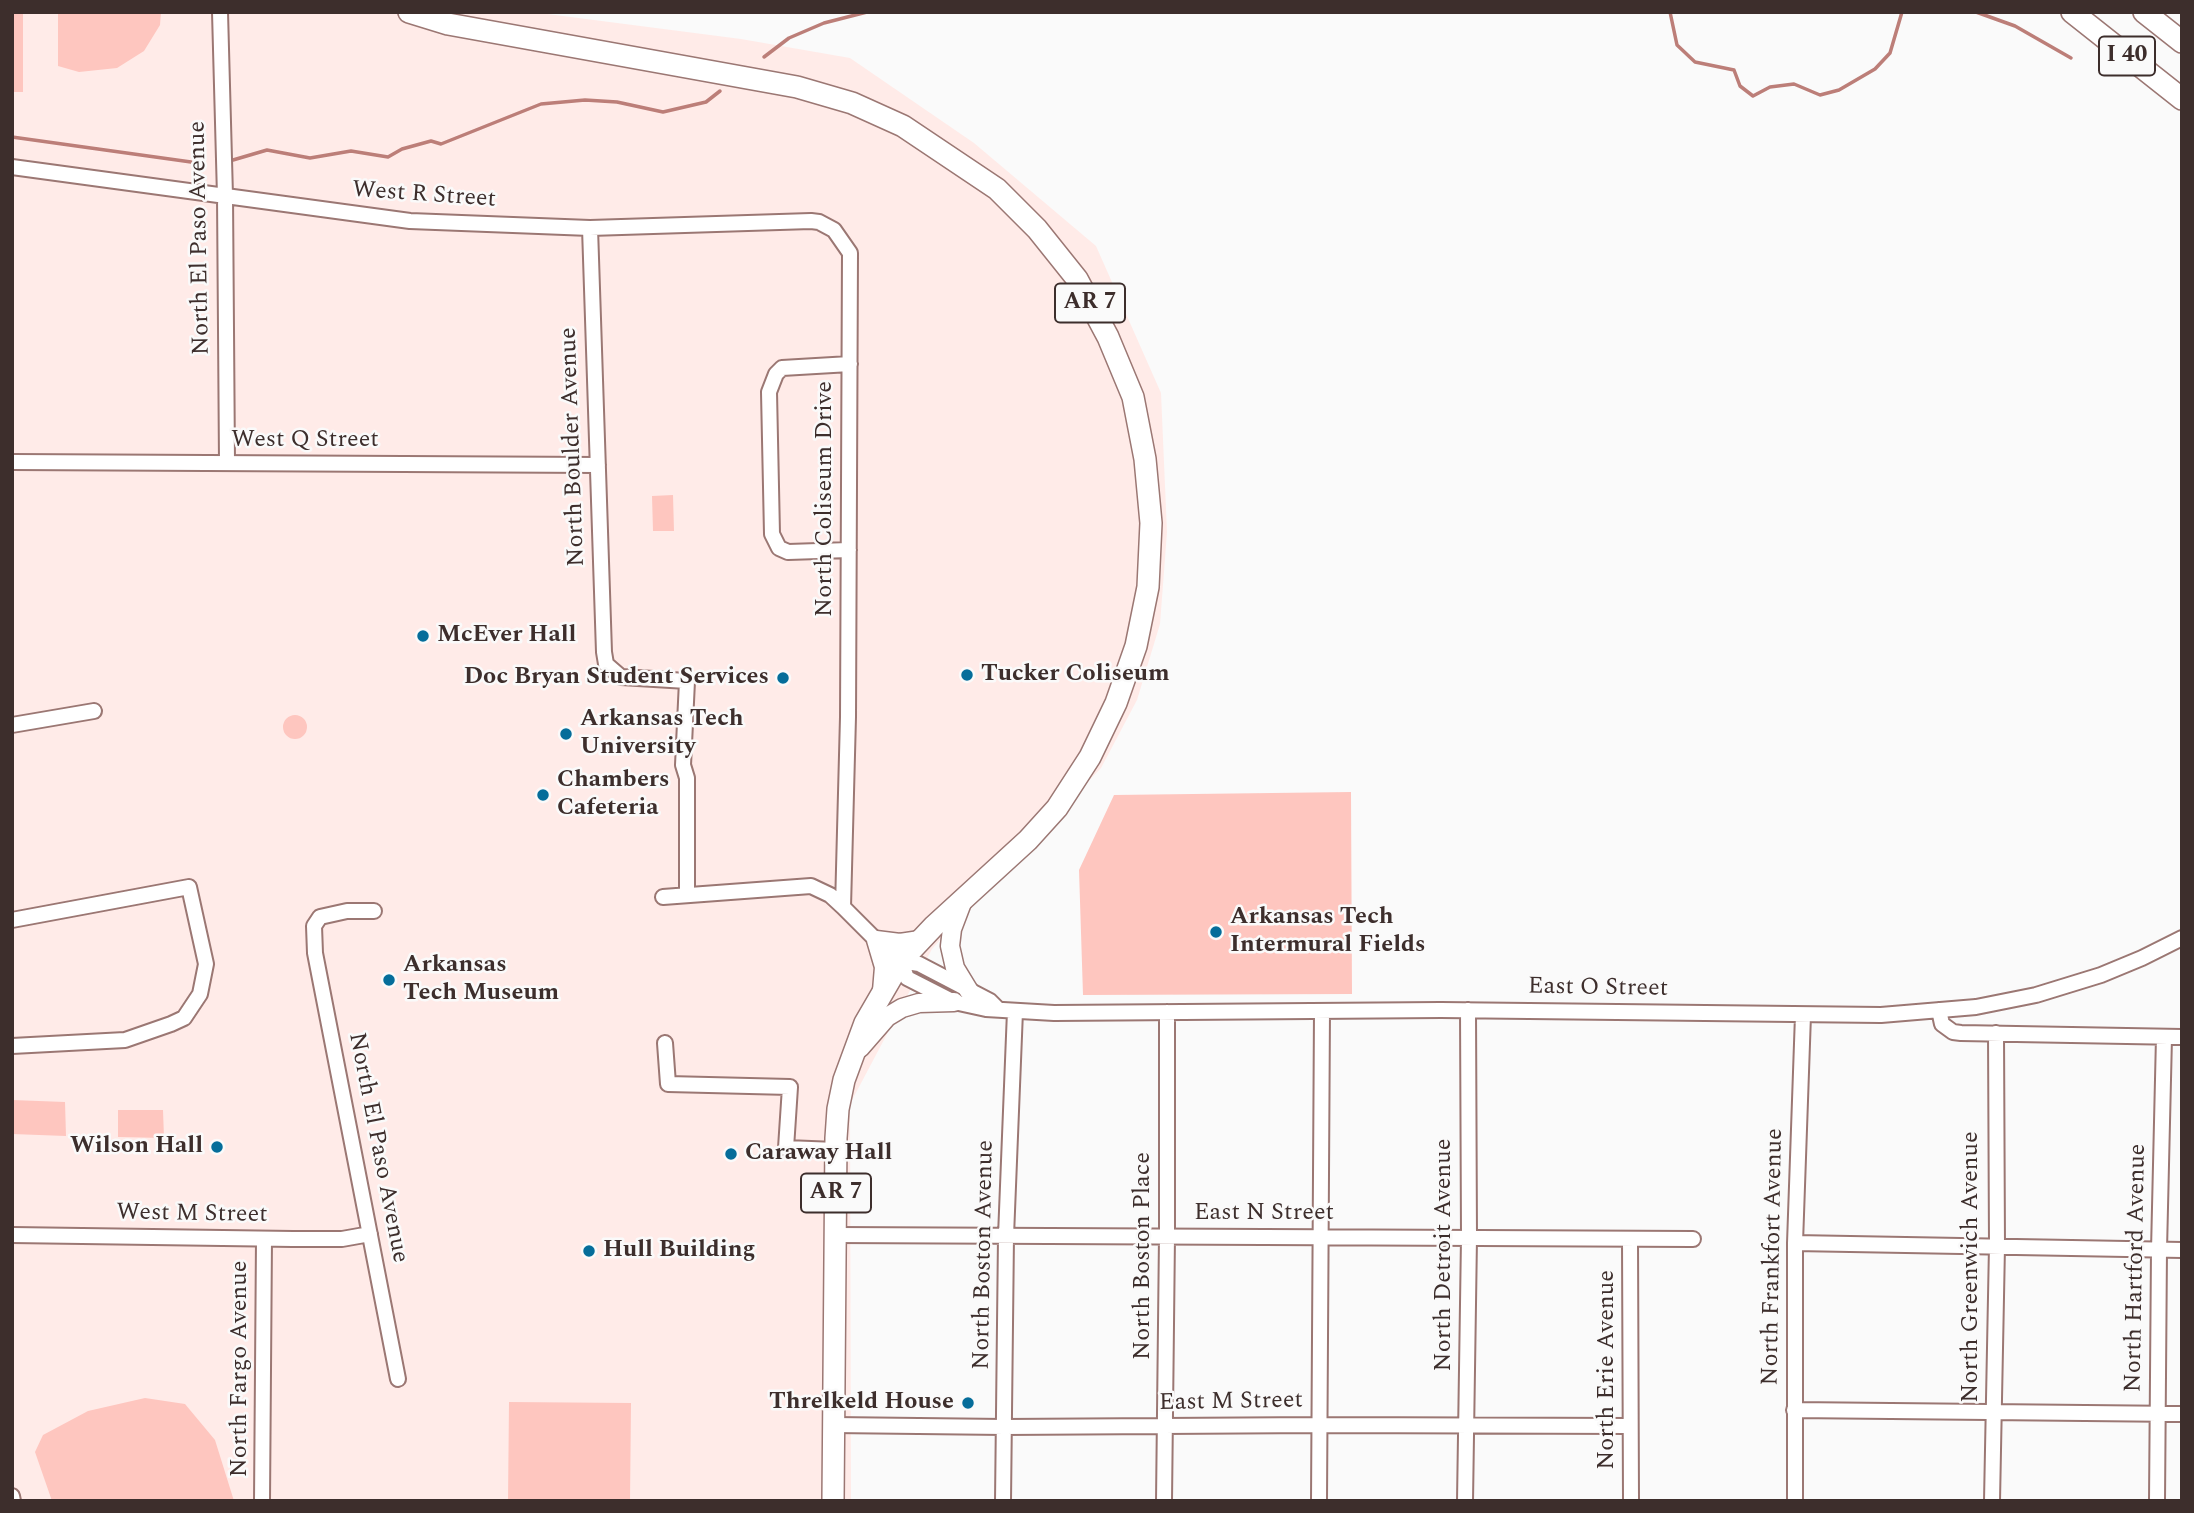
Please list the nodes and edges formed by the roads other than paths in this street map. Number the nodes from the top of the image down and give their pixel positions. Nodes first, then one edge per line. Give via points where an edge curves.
1 (220, 12) edge
2 (409, 12) edge
3 (2072, 12) edge
4 (2144, 12) edge
5 (2182, 42) edge
6 (2182, 99) edge
7 (12, 167) edge
8 (225, 196) junction
9 (590, 228) junction
10 (834, 230) joint
11 (849, 365) junction
12 (12, 462) edge
13 (226, 463) junction
14 (598, 465) junction
15 (849, 550) junction
16 (94, 710) dead end
17 (12, 725) edge
18 (687, 894) junction
19 (663, 897) dead end
20 (964, 897) junction
21 (843, 907) junction
22 (374, 911) dead end
23 (12, 920) edge
24 (2182, 938) edge
25 (876, 940) junction
26 (920, 940) junction
27 (901, 961) junction
28 (882, 991) junction
29 (961, 997) junction
30 (1015, 1010) junction
31 (1468, 1010) junction
32 (1939, 1010) junction
33 (1322, 1011) junction
34 (1167, 1012) junction
35 (1803, 1015) junction
36 (1996, 1033) junction
37 (2164, 1037) junction
38 (2182, 1037) edge
39 (665, 1043) dead end
40 (12, 1046) edge
41 (851, 1059) junction
42 (836, 1150) junction
43 (370, 1234) junction
44 (12, 1235) edge
45 (835, 1235) junction
46 (1006, 1236) junction
47 (1167, 1236) junction
48 (1321, 1237) junction
49 (264, 1238) junction
50 (1469, 1238) junction
51 (1630, 1239) junction
52 (1693, 1239) dead end
53 (1795, 1244) junction
54 (1997, 1247) junction
55 (2159, 1250) junction
56 (2182, 1250) edge
57 (398, 1379) dead end
58 (1794, 1410) junction
59 (1994, 1411) junction
60 (2158, 1414) junction
61 (2182, 1415) edge
62 (833, 1424) junction
63 (1320, 1424) junction
64 (1466, 1425) junction
65 (1630, 1426) junction
66 (1004, 1427) junction
67 (1164, 1427) junction
68 (12, 1496) edge
69 (13, 1501) edge
70 (262, 1501) edge
71 (833, 1501) edge
72 (1003, 1501) edge
73 (1164, 1501) edge
74 (1319, 1501) edge
75 (1465, 1501) edge
76 (1631, 1501) edge
77 (1795, 1501) edge
78 (1992, 1501) edge
79 (2157, 1501) edge

1 - 8 street, North El Paso Avenue
2 - 20 highway, AR 7 via 448,24 797,87 852,103 923,137 997,189 1077,279 1133,397 1151,523 1148,587 1136,646 1090,757 1057,808
3 - 6 highway, I 40
4 - 5 highway, I 40
7 - 8 street, West R Street
8 - 9 street, West R Street via 410,221
8 - 13 street, North El Paso Avenue
9 - 10 street, West R Street via 811,221
9 - 14 street, North Boulder Avenue
10 - 11 street, North Coliseum Drive via 850,253
11 - 15 street, North Coliseum Drive
11 - 15 street via 782,368 769,392 772,534 779,548 788,552
12 - 13 street, West Q Street
13 - 14 street, West Q Street
14 - 18 street, North Boulder Avenue via 606,664 621,677 687,681 683,765 687,778
15 - 21 street, North Coliseum Drive
16 - 17 street
18 - 19 street, East O Street
18 - 21 street, East O Street via 811,886
20 - 26 highway, AR 7
20 - 29 main road via 950,946
21 - 25 street, East O Street
22 - 43 street, North El Paso Avenue via 320,917 314,926 315,953
23 - 40 street via 189,887 206,964 200,994 184,1018 171,1024 125,1040
24 - 32 street, East O Street via 2081,983 2017,999
25 - 26 main road
25 - 27 street, East O Street
25 - 28 main road via 884,967
26 - 27 highway, AR 7
27 - 28 highway, AR 7
27 - 29 street, East O Street via 907,978
28 - 41 highway, AR 7
29 - 30 street, East O Street via 986,1010
29 - 41 main road via 919,1003 896,1012 875,1028
30 - 34 street, East O Street
30 - 46 street, North Boston Avenue
31 - 33 street, East O Street
31 - 35 street, East O Street
31 - 50 street, North Detroit Avenue
32 - 35 street, East O Street
32 - 36 street via 1942,1024 1952,1031
33 - 34 street, East O Street
33 - 48 street
34 - 47 street, North Boston Place
35 - 53 street, North Frankfort Avenue
36 - 37 street
36 - 54 street, North Greenwich Avenue
37 - 38 street
37 - 55 street, North Hartford Avenue
39 - 42 street via 668,1084 790,1087 786,1148
41 - 42 highway, AR 7 via 838,1109
42 - 45 highway, AR 7
43 - 49 street, West M Street via 342,1239
43 - 57 street, North El Paso Avenue
44 - 49 street, West M Street
45 - 46 street, East N Street
45 - 62 highway, AR 7
46 - 47 street, East N Street
46 - 66 street, North Boston Avenue
47 - 48 street, East N Street
47 - 67 street, North Boston Place
48 - 50 street, East N Street
48 - 63 street
49 - 70 street, North Fargo Avenue
50 - 51 street, East N Street
50 - 64 street, North Detroit Avenue
51 - 52 street, East N Street
51 - 65 street, North Erie Avenue
53 - 54 street
53 - 58 street, North Frankfort Avenue
54 - 55 street
54 - 59 street, North Greenwich Avenue
55 - 56 street
55 - 60 street, North Hartford Avenue
58 - 59 street
58 - 77 street, North Frankfort Avenue
59 - 60 street
59 - 78 street, North Greenwich Avenue
60 - 61 street
60 - 79 street, North Hartford Avenue
62 - 66 street, East M Street
62 - 71 highway, AR 7
63 - 64 street, East M Street
63 - 67 street, East M Street
63 - 74 street
64 - 65 street, East M Street
64 - 75 street, North Detroit Avenue
65 - 76 street, North Erie Avenue
66 - 67 street, East M Street
66 - 72 street, North Boston Avenue
67 - 73 street, North Boston Place
68 - 69 street

